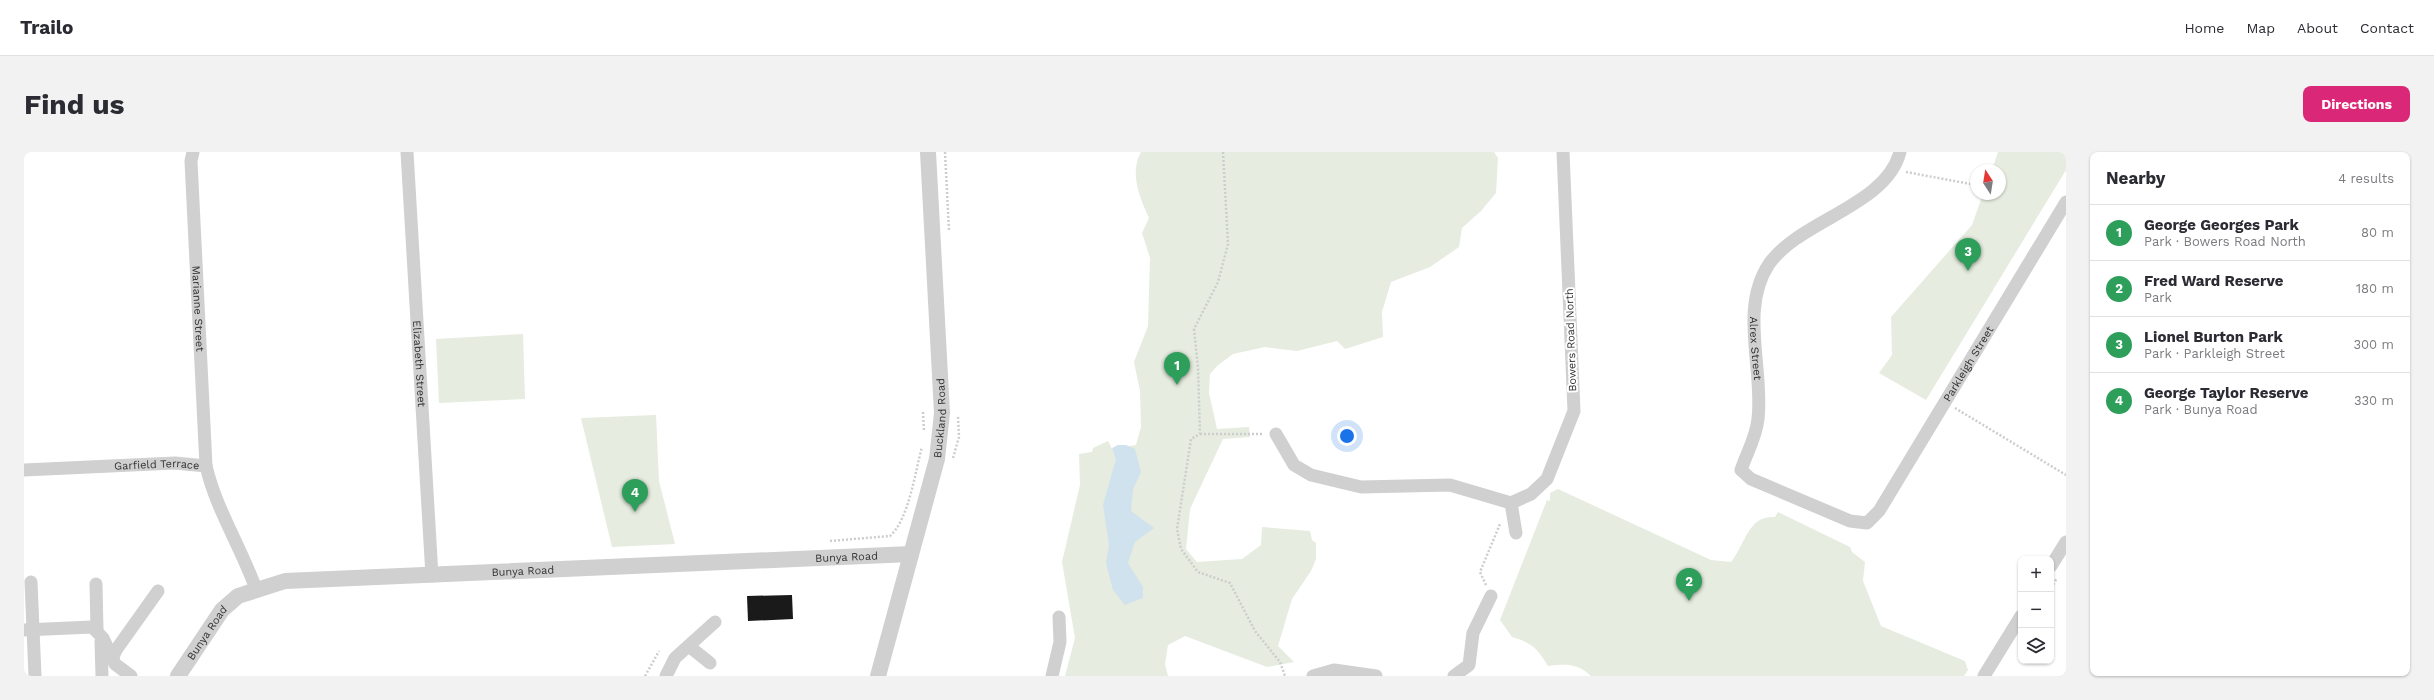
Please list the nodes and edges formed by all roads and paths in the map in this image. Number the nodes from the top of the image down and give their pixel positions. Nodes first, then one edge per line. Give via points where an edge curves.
1 (193, 152) edge
2 (407, 152) edge
3 (928, 152) edge
4 (1223, 152) edge
5 (1563, 152) edge
6 (1900, 152) edge
7 (1893, 169) junction
8 (1970, 184) edge
9 (2066, 202) edge
10 (1945, 402) junction
11 (923, 412) dead end
12 (1200, 434) junction
13 (1276, 434) joint
14 (923, 439) dead end
15 (923, 444) dead end
16 (206, 466) junction
17 (24, 470) edge
18 (2066, 475) edge
19 (1511, 508) junction
20 (1867, 523) joint
21 (1516, 533) dead end
22 (2066, 542) edge
23 (822, 543) dead end
24 (911, 554) junction
25 (2054, 561) edge
26 (432, 576) junction
27 (31, 582) dead end
28 (96, 584) dead end
29 (256, 588) junction
30 (158, 591) dead end
31 (1491, 596) joint
32 (1059, 617) dead end
33 (2018, 621) edge
34 (716, 622) dead end
35 (28, 630) edge
36 (99, 632) junction
37 (690, 647) junction
38 (659, 651) dead end
39 (112, 659) junction
40 (710, 663) dead end
41 (35, 676) edge
42 (102, 676) edge
43 (131, 676) edge
44 (178, 676) edge
45 (645, 676) edge
46 (666, 676) edge
47 (878, 676) edge
48 (1052, 676) edge
49 (1285, 676) edge
50 (1312, 676) edge
51 (1376, 676) edge
52 (1454, 676) edge
53 (1984, 676) edge

1 - 16 street, Marianne Street via 191,161
2 - 26 street, Elizabeth Street
3 - 24 street, Buckland Road via 942,413 937,458
4 - 12 path via 1228,244 1218,282 1194,329
5 - 19 street, Bowers Road North via 1574,411 1547,479
6 - 7 street, Alrex Street
7 - 8 path
7 - 20 street, Alrex Street via 1869,192 1786,246 1770,264 1760,282 1754,306 1758,418 1754,440 1741,470 1751,479 1850,521
9 - 10 street, Parkleigh Street
10 - 18 path
10 - 20 street, Parkleigh Street via 1878,511
11 - 14 path
12 - 13 path
12 - 49 path via 1191,439 1177,530 1181,549 1198,572 1230,583 1255,631 1280,662
13 - 19 street via 1294,465 1311,475 1362,487 1450,485
15 - 23 path via 902,520 890,536 845,538
16 - 17 street, Garfield Terrace via 175,463
16 - 29 street, Garfield Terrace via 211,488
19 - 21 street
19 - 31 path via 1504,514 1480,572
22 - 25 street
24 - 26 street, Bunya Road
24 - 47 street, Buckland Road
26 - 29 street, Bunya Road via 285,581
27 - 35 street
28 - 36 street
29 - 44 street, Bunya Road via 238,596 222,610
30 - 39 street
31 - 52 street via 1473,633 1469,665
32 - 48 street via 1060,642
33 - 53 street
34 - 37 street
35 - 36 street via 92,627
35 - 41 street
36 - 39 street
36 - 42 street
37 - 40 street
37 - 46 street via 675,658
38 - 45 path
39 - 43 street
50 - 51 street via 1334,670

